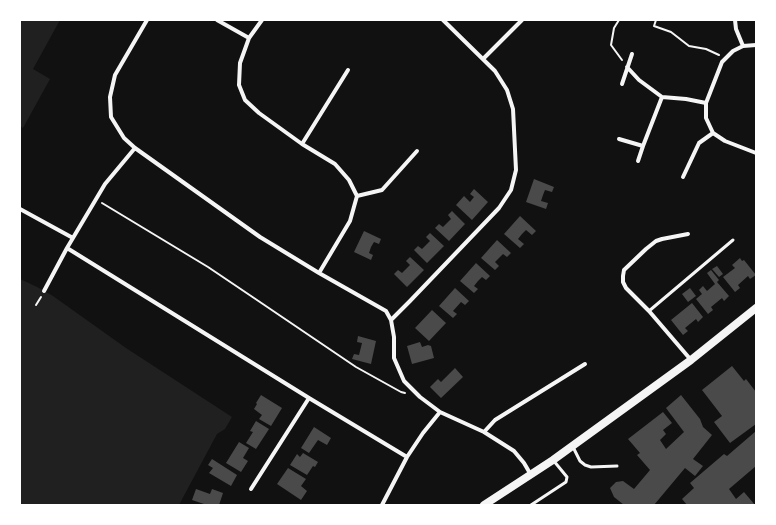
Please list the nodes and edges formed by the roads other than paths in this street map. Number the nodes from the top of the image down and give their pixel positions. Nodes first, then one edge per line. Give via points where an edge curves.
1 (147, 20) edge
2 (217, 20) edge
3 (262, 20) edge
4 (443, 20) edge
5 (522, 20) edge
6 (735, 20) edge
7 (249, 38) junction
8 (756, 44) edge
9 (743, 46) junction
10 (632, 54) dead end
11 (483, 59) junction
12 (628, 67) junction
13 (348, 70) dead end
14 (622, 84) dead end
15 (662, 97) junction
16 (706, 103) junction
17 (713, 133) junction
18 (619, 139) dead end
19 (302, 144) junction
20 (643, 146) junction
21 (135, 148) junction
22 (417, 151) dead end
23 (756, 153) edge
24 (638, 161) dead end
25 (683, 177) dead end
26 (358, 196) junction
27 (20, 209) edge
28 (688, 234) dead end
29 (73, 238) junction
30 (733, 240) dead end
31 (67, 248) junction
32 (319, 273) junction
33 (44, 291) dead end
34 (649, 311) junction
35 (754, 312) edge
36 (391, 320) junction
37 (691, 360) junction
38 (585, 364) dead end
39 (309, 398) junction
40 (440, 412) junction
41 (484, 432) junction
42 (573, 446) junction
43 (407, 457) junction
44 (553, 460) junction
45 (617, 466) dead end
46 (531, 475) junction
47 (251, 489) dead end
48 (382, 505) edge
49 (484, 505) edge
50 (531, 505) edge

1 - 21 street via 115,75 110,97 111,117 124,138
2 - 7 street
3 - 7 street
4 - 11 street
5 - 11 street
6 - 9 street
7 - 19 street via 240,63 239,85 246,100 259,113
8 - 9 street
9 - 16 street via 733,51 722,62
10 - 12 street
11 - 36 street via 495,71 507,90 513,108 516,170 511,190 500,208
12 - 14 street
12 - 15 street via 639,80
13 - 19 street
15 - 16 street
15 - 20 street
16 - 17 street via 706,118
17 - 23 street via 725,141
17 - 25 street via 699,143
18 - 20 street
19 - 26 street via 334,164 349,180
20 - 24 street
21 - 29 street via 105,184
21 - 32 street via 260,237
22 - 26 street via 382,190
26 - 32 street via 350,221
27 - 29 street
28 - 34 street via 656,241 624,270 623,282 626,288
29 - 31 street
30 - 34 lane
31 - 33 street
31 - 39 street
32 - 36 street via 386,311
34 - 37 street
35 - 37 main road
36 - 40 street via 394,358 404,381
37 - 42 main road
38 - 41 street via 495,420
39 - 43 street
39 - 47 street
40 - 41 street
40 - 43 street
41 - 46 street via 514,451
42 - 44 main road
42 - 45 lane via 580,461 585,465
43 - 48 street
44 - 46 main road
44 - 50 lane via 567,477 566,482
46 - 49 main road

